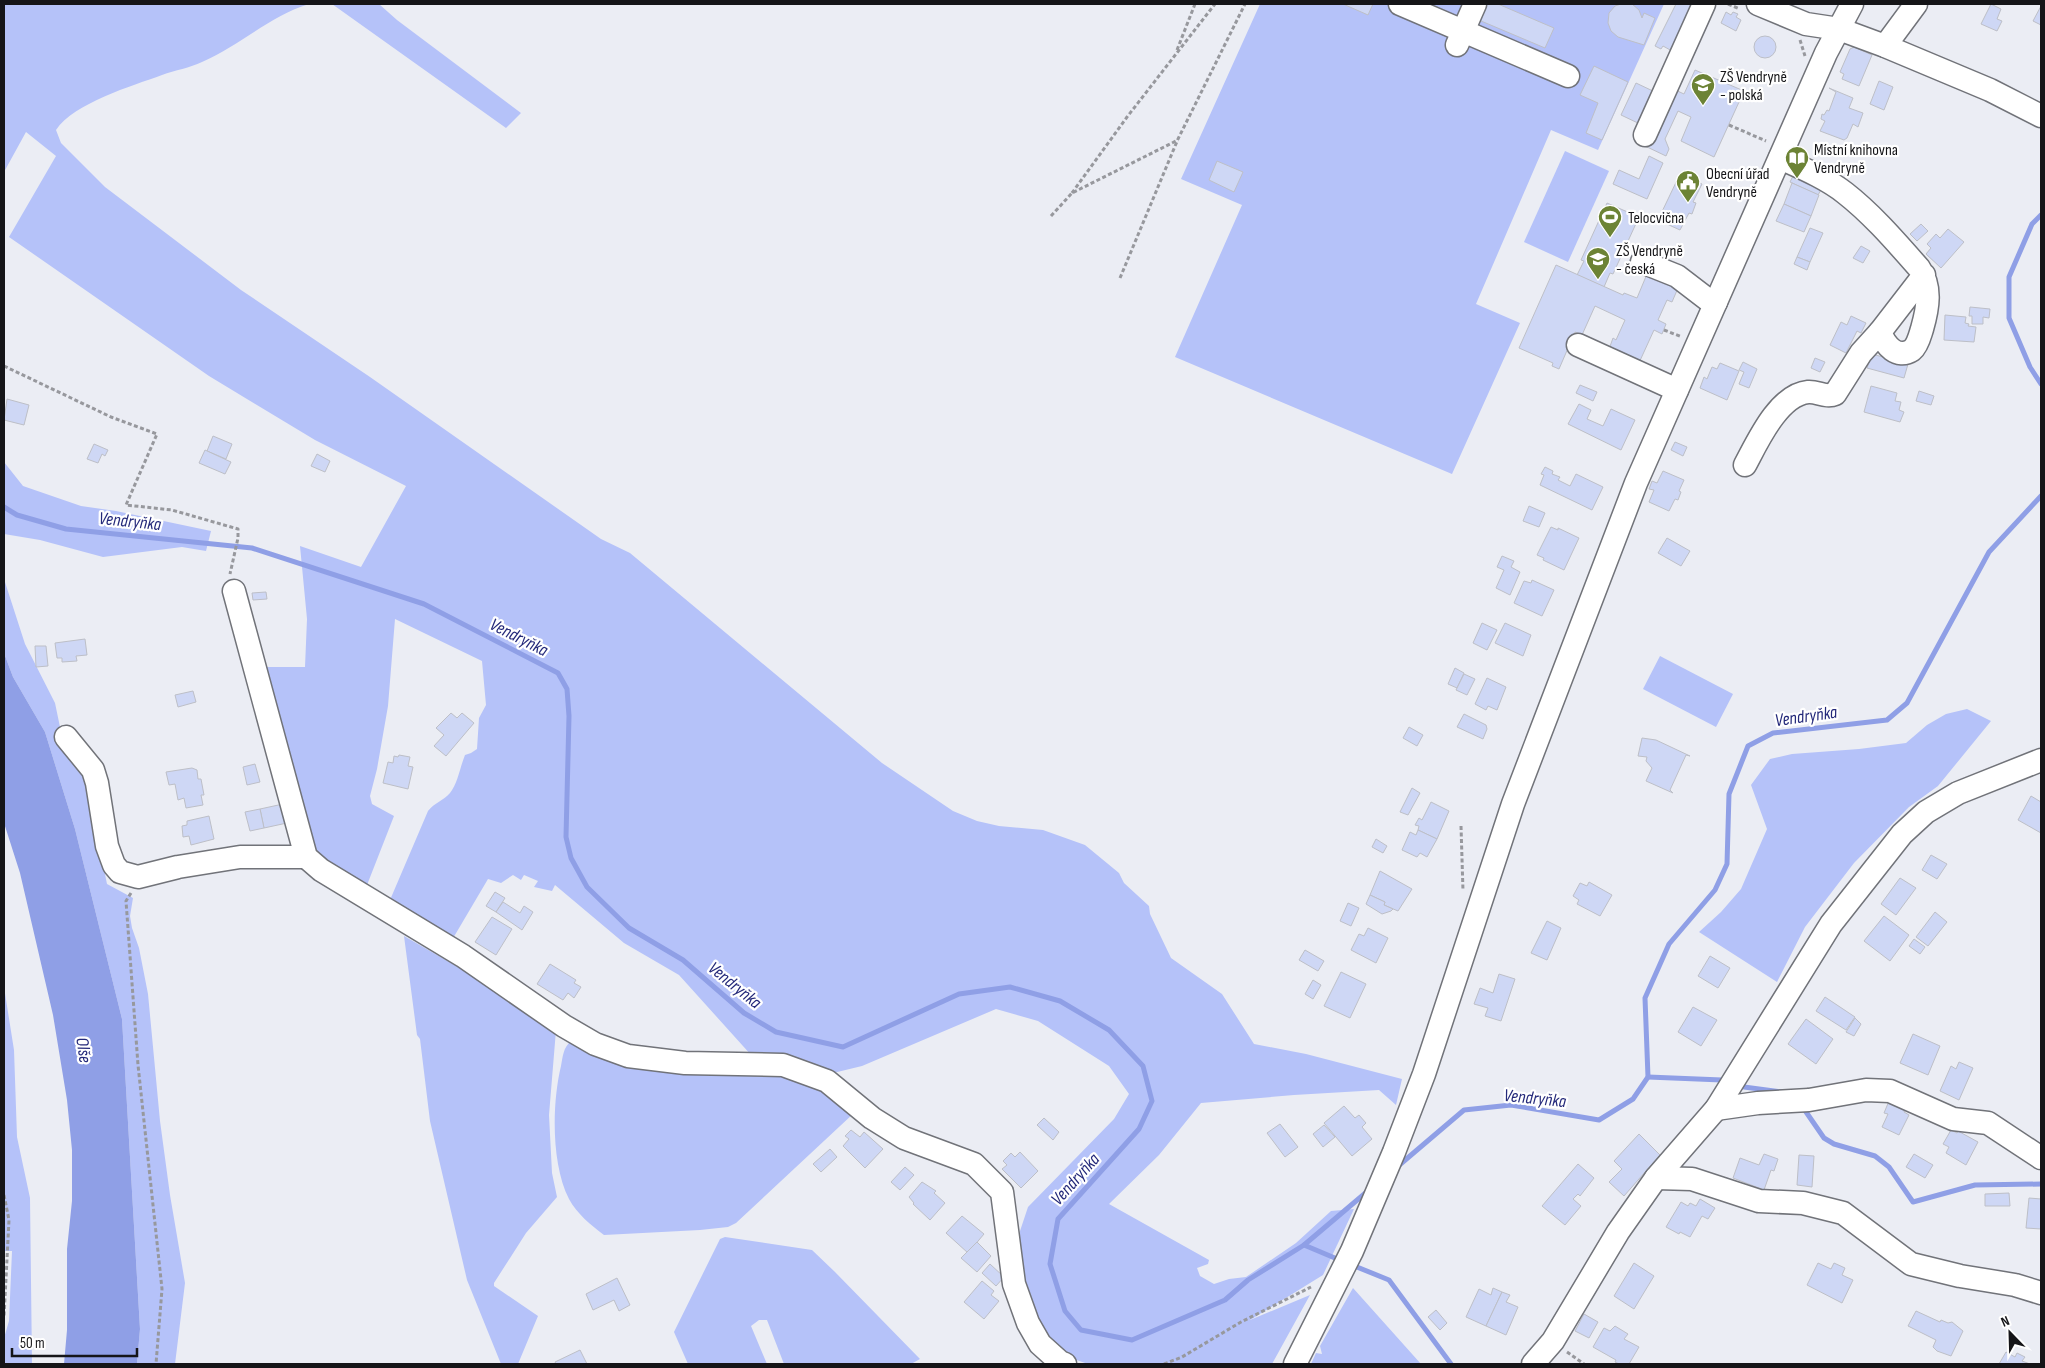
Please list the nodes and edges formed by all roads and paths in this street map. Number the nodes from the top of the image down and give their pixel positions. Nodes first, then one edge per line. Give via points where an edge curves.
1 (1195, 4) edge
2 (1215, 4) edge
3 (1245, 4) edge
4 (1400, 4) edge
5 (1475, 4) edge
6 (1704, 4) edge
7 (1758, 4) edge
8 (1852, 4) edge
9 (1916, 4) edge
10 (1839, 29) junction
11 (1460, 38) junction
12 (1885, 46) junction
13 (1176, 53) junction
14 (1568, 76) dead end
15 (2041, 116) edge
16 (1729, 125) dead end
17 (1645, 135) dead end
18 (1178, 139) junction
19 (1777, 151) junction
20 (1072, 192) junction
21 (1051, 216) dead end
22 (1642, 262) dead end
23 (1924, 274) junction
24 (1120, 278) dead end
25 (1716, 302) junction
26 (1664, 330) dead end
27 (1880, 332) junction
28 (1685, 338) dead end
29 (1578, 345) dead end
30 (4, 366) edge
31 (1677, 390) junction
32 (1745, 465) dead end
33 (234, 558) dead end
34 (234, 591) dead end
35 (66, 737) dead end
36 (2041, 760) edge
37 (1461, 826) dead end
38 (306, 856) junction
39 (152, 874) junction
40 (1463, 888) dead end
41 (1716, 1109) junction
42 (2041, 1158) edge
43 (1656, 1178) junction
44 (4, 1195) edge
45 (1317, 1285) dead end
46 (2041, 1293) edge
47 (4, 1317) edge
48 (156, 1364) edge
49 (1065, 1364) edge
50 (1164, 1364) edge
51 (1295, 1364) edge
52 (1533, 1364) edge

1 - 13 path
2 - 13 path
3 - 18 path
4 - 11 street
5 - 11 street
6 - 17 street
7 - 10 street via 1806,24
8 - 10 street
9 - 12 street
10 - 12 street
10 - 19 street
11 - 14 street
12 - 15 street via 1990,90
13 - 20 path
16 - 19 path
18 - 20 path
18 - 24 path
19 - 23 street via 1845,192
19 - 25 street
20 - 21 path
22 - 25 street via 1677,276
23 - 27 street
23 - 27 street via 1928,291 1927,310 1919,340 1913,349 1895,352 1888,347
25 - 31 street
26 - 28 path
27 - 32 street via 1861,353 1835,394 1807,392 1776,412
29 - 31 street
30 - 33 path via 111,417 157,434 126,505 172,510 238,529
31 - 51 street via 1636,482 1513,804 1424,1074 1394,1152 1352,1251
34 - 38 street
35 - 39 street via 93,770 107,846 114,865 127,875
36 - 41 street via 1958,793 1926,812 1902,834 1831,924
37 - 40 path
38 - 39 street via 240,857
38 - 49 street via 321,870 463,956 594,1044 628,1056 685,1063 783,1065 827,1081 872,1118 904,1138 974,1164 1002,1192 1014,1284 1028,1323 1040,1344
39 - 48 path via 136,887 126,901 138,1065 162,1289
41 - 42 street via 1808,1100 1866,1090 1890,1091 1953,1119 1988,1123
41 - 43 street
43 - 46 street via 1692,1179 1759,1201 1803,1203 1843,1213 1912,1264
43 - 52 street via 1618,1232 1553,1341
44 - 47 path via 9,1220
45 - 50 path

